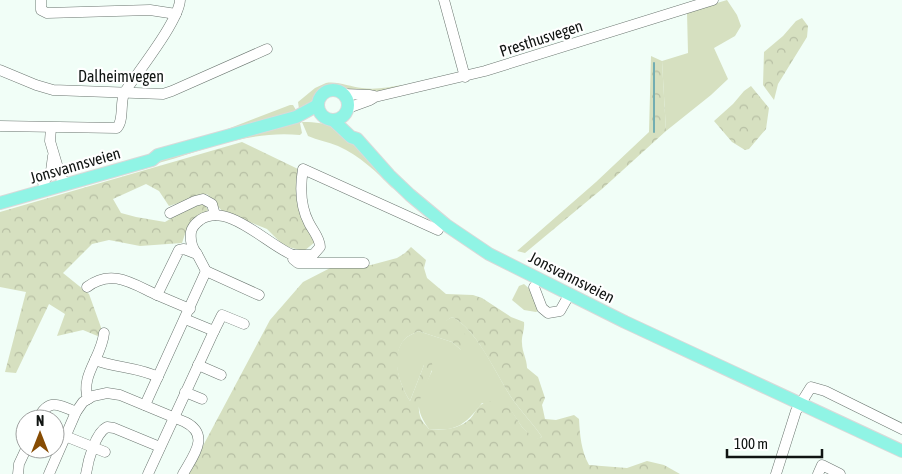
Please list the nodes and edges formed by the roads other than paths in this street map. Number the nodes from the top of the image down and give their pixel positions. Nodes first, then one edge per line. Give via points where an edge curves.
1 (41, 0) edge
2 (180, 0) edge
3 (444, 0) edge
4 (713, 0) edge
5 (176, 14) junction
6 (267, 49) dead end
7 (0, 70) edge
8 (465, 77) junction
9 (124, 93) junction
10 (344, 94) junction
11 (375, 97) junction
12 (318, 105) junction
13 (347, 111) junction
14 (296, 117) junction
15 (329, 119) junction
16 (0, 126) edge
17 (51, 131) junction
18 (357, 139) junction
19 (54, 153) junction
20 (65, 179) junction
21 (43, 182) junction
22 (0, 195) edge
23 (0, 203) edge
24 (170, 213) dead end
25 (215, 215) junction
26 (438, 230) dead end
27 (197, 254) junction
28 (293, 255) junction
29 (364, 263) dead end
30 (206, 271) junction
31 (87, 287) dead end
32 (534, 287) dead end
33 (157, 295) junction
34 (259, 295) dead end
35 (569, 295) junction
36 (187, 314) junction
37 (244, 324) dead end
38 (214, 330) junction
39 (104, 333) dead end
40 (95, 360) junction
41 (198, 365) junction
42 (221, 375) dead end
43 (158, 377) junction
44 (185, 392) junction
45 (88, 399) junction
46 (202, 400) dead end
47 (800, 404) junction
48 (145, 405) junction
49 (43, 409) edge
50 (76, 412) junction
51 (173, 417) junction
52 (902, 428) edge
53 (65, 436) joint
54 (160, 447) junction
55 (93, 448) junction
56 (902, 451) edge
57 (105, 452) dead end
58 (21, 459) edge
59 (55, 459) edge
60 (18, 474) edge
61 (49, 474) edge
62 (86, 474) edge
63 (148, 474) edge
64 (183, 474) edge
65 (776, 474) edge
66 (818, 474) edge
67 (840, 474) edge

1 - 5 street via 41,10 48,13 150,10
2 - 5 street
3 - 8 street
4 - 8 street, Presthusvegen
5 - 9 street
6 - 9 street, Dalheimvegen via 163,94
7 - 9 street, Dalheimvegen via 53,90
8 - 11 street, Presthusvegen
9 - 17 street via 117,128
10 - 11 street, Presthusvegen
10 - 12 main road via 336,90 327,91 320,96
10 - 13 main road
11 - 13 street, Presthusvegen
12 - 14 main road, Jonsvannsveien
12 - 15 main road via 320,114
13 - 15 main road via 339,120
13 - 18 main road, Jonsvannsveien
14 - 15 main road, Jonsvannsveien
14 - 20 main road, Jonsvannsveien via 158,155 120,161
15 - 18 main road, Jonsvannsveien
16 - 17 street
17 - 19 street
17 - 20 street
18 - 35 main road, Jonsvannsveien via 389,175 446,225 489,254
19 - 20 street
19 - 21 street via 51,171
20 - 21 main road, Jonsvannsveien
20 - 23 main road, Jonsvannsveien
21 - 22 main road, Jonsvannsveien
24 - 25 street via 203,199 212,204
25 - 27 street via 205,217 192,228 191,243
25 - 28 street via 240,222
26 - 28 street via 304,169 301,189 304,208 320,247 314,255
27 - 30 street
27 - 33 street via 184,250 177,252
28 - 29 street via 295,261 302,264
30 - 34 street
30 - 36 street
31 - 33 street via 98,280 114,277
32 - 35 street via 540,304 548,313 560,311
33 - 36 street
35 - 47 main road, Jonsvannsveien
36 - 38 street
36 - 43 street
37 - 38 street via 222,315
38 - 41 street
39 - 40 street
40 - 43 street
40 - 45 street via 86,381
41 - 42 street
41 - 44 street
43 - 48 street
44 - 46 street
44 - 51 street
45 - 48 street via 114,393
45 - 50 street
47 - 52 street via 811,387 817,388
47 - 56 main road, Jonsvannsveien
47 - 65 street
48 - 51 street
49 - 50 street via 58,405
50 - 53 street
51 - 54 street
51 - 64 street via 193,427 199,437 198,446
53 - 55 street
54 - 55 street via 109,427 103,429
54 - 63 street
55 - 57 street
55 - 62 street
58 - 60 street
59 - 61 street
66 - 67 street via 822,465

